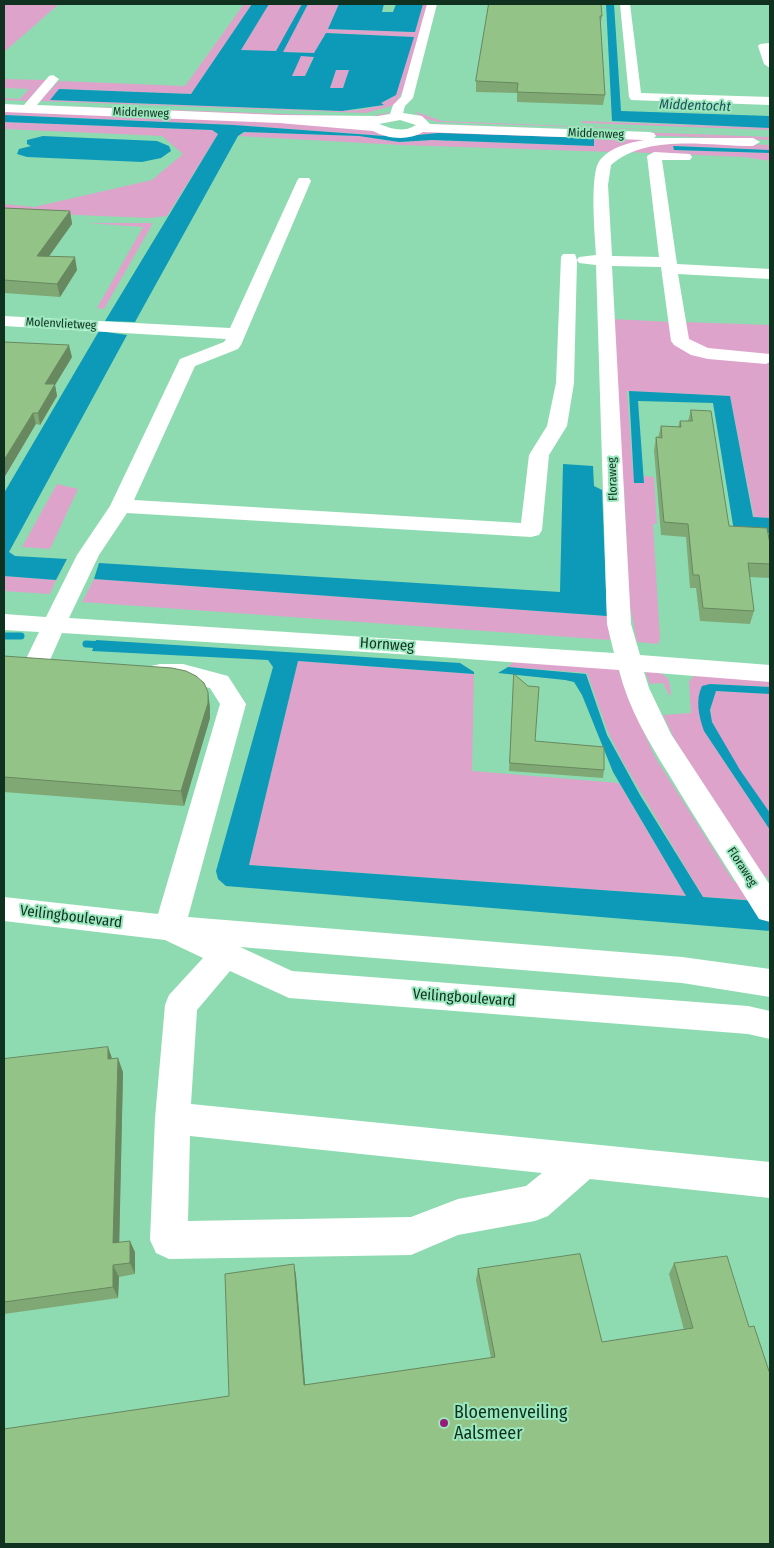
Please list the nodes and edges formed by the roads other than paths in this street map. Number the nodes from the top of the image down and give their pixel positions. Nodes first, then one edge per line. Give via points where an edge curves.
1 (432, 4) edge
2 (625, 4) edge
3 (763, 46) edge
4 (770, 64) edge
5 (53, 79) dead end
6 (770, 102) edge
7 (4, 108) edge
8 (27, 109) junction
9 (402, 116) junction
10 (377, 124) junction
11 (422, 125) junction
12 (761, 140) edge
13 (703, 158) dead end
14 (304, 181) dead end
15 (604, 258) junction
16 (668, 266) junction
17 (770, 274) edge
18 (4, 320) edge
19 (236, 334) junction
20 (766, 358) dead end
21 (121, 506) junction
22 (4, 622) edge
23 (55, 625) junction
24 (66, 665) edge
25 (134, 670) edge
26 (770, 673) edge
27 (766, 903) edge
28 (4, 909) edge
29 (168, 928) junction
30 (225, 955) junction
31 (770, 983) edge
32 (770, 1025) edge
33 (173, 1118) junction
34 (585, 1160) junction
35 (770, 1180) edge

1 - 9 street via 407,98 411,106
2 - 6 street via 635,97 712,105
3 - 4 street
5 - 8 street
7 - 8 street, Middenweg
8 - 10 street, Middenweg
9 - 10 street
9 - 11 street
10 - 11 street via 388,132 400,133
11 - 12 street, Middenweg
12 - 15 street, Floraweg via 659,142 613,156 602,170
13 - 16 street via 654,156
14 - 19 street
15 - 16 street
15 - 21 street via 569,257 565,383 556,426 539,455 531,530
15 - 27 street, Floraweg via 619,624 626,652 636,688 659,736
16 - 17 street
16 - 20 street via 683,344 710,354
18 - 19 street, Molenvlietweg
19 - 21 street via 232,345 187,363
21 - 23 street via 88,555
22 - 23 street, Hornweg
23 - 24 street via 25,662
23 - 26 street, Hornweg
25 - 29 street via 183,674 219,682 233,704
28 - 29 street, Veilingboulevard
29 - 30 street, Veilingboulevard
29 - 31 street, Veilingboulevard via 682,970
30 - 32 street, Veilingboulevard via 289,984 748,1020
30 - 33 street via 181,1005
33 - 34 street
33 - 34 street via 169,1240 411,1236 458,1218 535,1203
34 - 35 street

